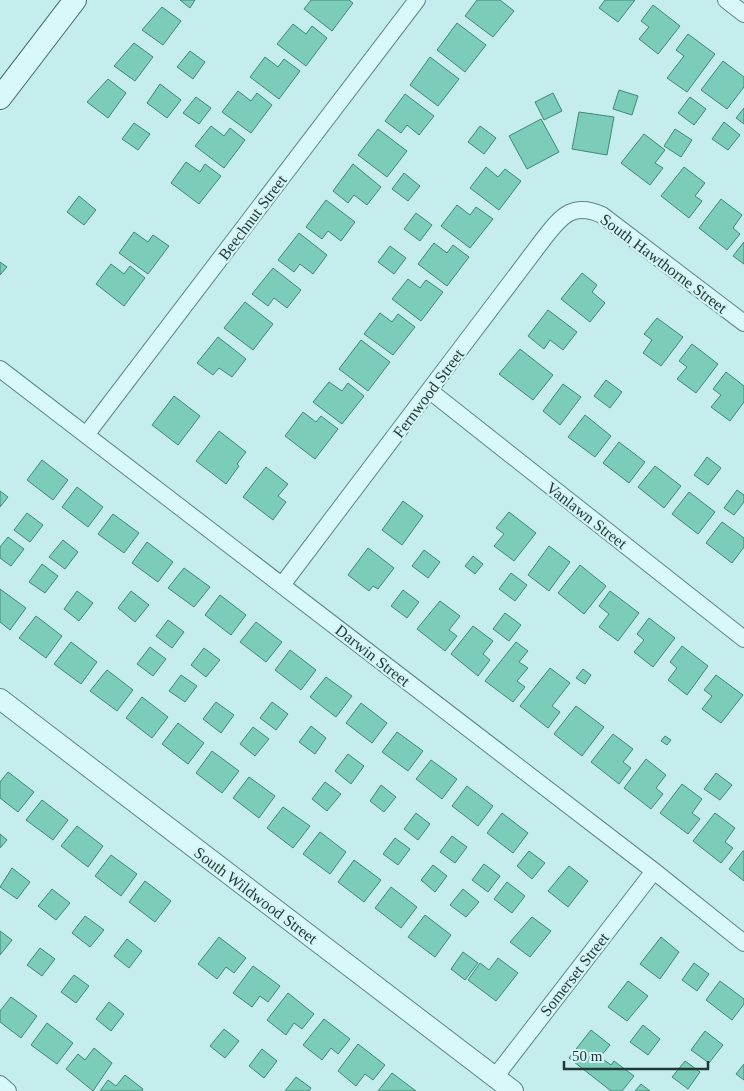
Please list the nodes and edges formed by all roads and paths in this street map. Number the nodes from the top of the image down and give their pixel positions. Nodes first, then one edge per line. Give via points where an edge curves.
1 (75, 0) edge
2 (417, 0) edge
3 (726, 0) edge
4 (744, 14) edge
5 (0, 98) edge
6 (580, 209) joint
7 (744, 323) edge
8 (0, 369) edge
9 (430, 391) junction
10 (86, 435) junction
11 (282, 585) junction
12 (744, 639) edge
13 (0, 699) edge
14 (654, 871) junction
15 (744, 943) edge
16 (495, 1077) junction
17 (0, 1084) edge
18 (8, 1091) edge
19 (513, 1091) edge

1 - 5 main road
2 - 10 street, Beechnut Street
3 - 4 street
6 - 7 street, South Hawthorne Street via 590,209 602,215
6 - 9 street, Fernwood Street via 558,220
8 - 10 street, Darwin Street
9 - 11 street, Fernwood Street
9 - 12 street, Vanlawn Street
10 - 11 street, Darwin Street
11 - 14 street, Darwin Street
13 - 16 street, South Wildwood Street
14 - 15 street, Darwin Street
14 - 16 street, Somerset Street
16 - 19 street, South Wildwood Street
17 - 18 street

